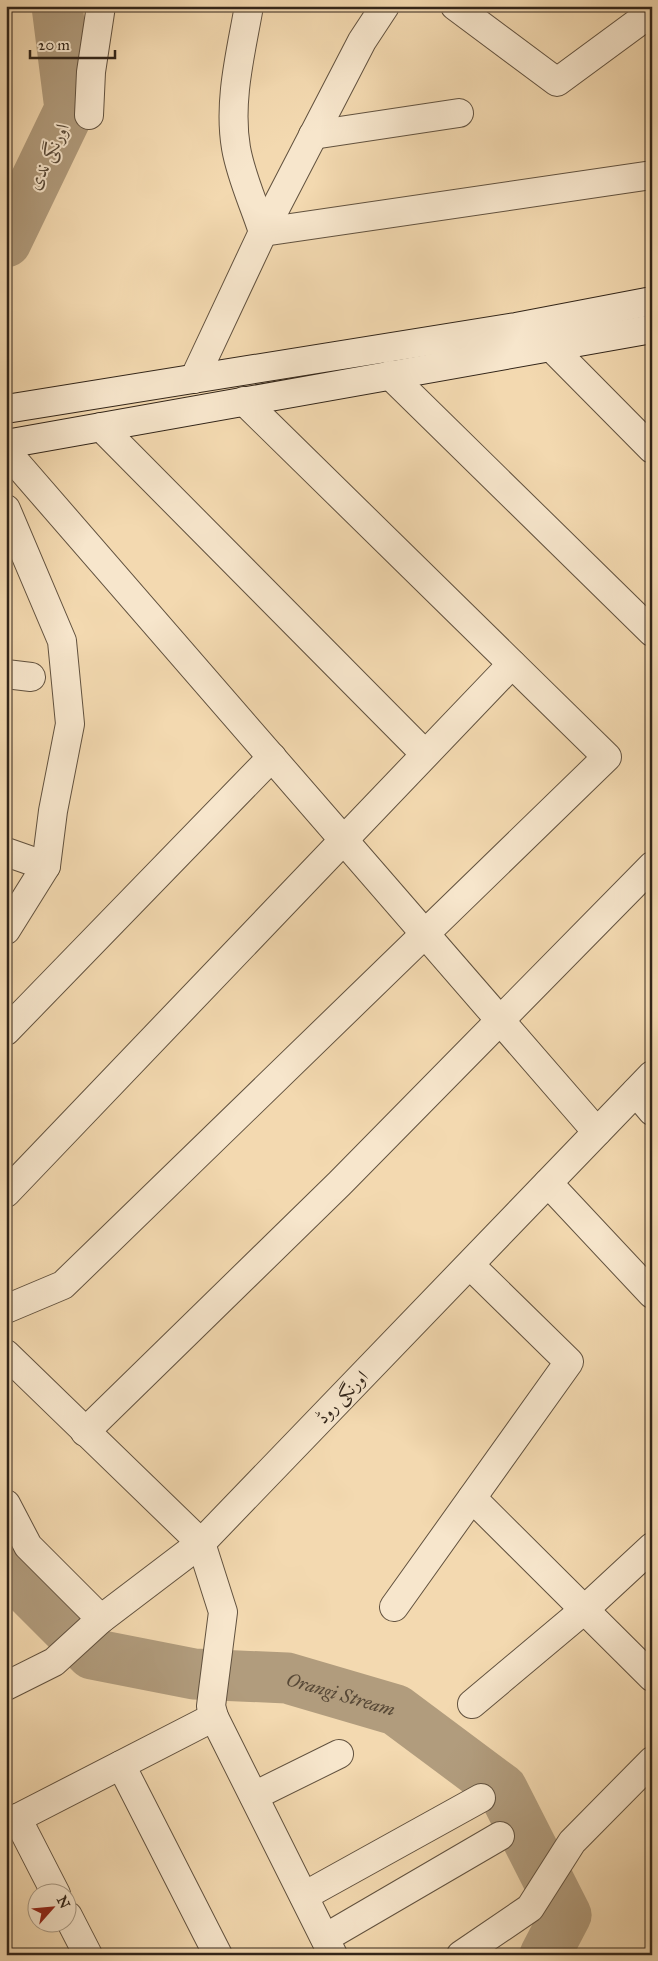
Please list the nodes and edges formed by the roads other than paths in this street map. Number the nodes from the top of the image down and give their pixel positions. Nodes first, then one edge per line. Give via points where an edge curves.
1 (101, 6) edge
2 (249, 6) edge
3 (385, 6) edge
4 (456, 6) edge
5 (644, 11) edge
6 (459, 113) dead end
7 (89, 115) dead end
8 (313, 135) junction
9 (652, 174) edge
10 (264, 232) junction
11 (652, 301) edge
12 (652, 329) edge
13 (551, 347) junction
14 (390, 375) junction
15 (194, 379) junction
16 (244, 401) junction
17 (6, 410) edge
18 (101, 427) junction
19 (6, 444) edge
20 (652, 449) edge
21 (6, 451) edge
22 (6, 509) edge
23 (652, 632) edge
24 (512, 664) junction
25 (425, 754) junction
26 (272, 757) junction
27 (344, 840) junction
28 (6, 852) edge
29 (46, 866) junction
30 (652, 866) edge
31 (6, 930) edge
32 (425, 934) junction
33 (500, 1020) junction
34 (6, 1032) edge
35 (646, 1093) edge
36 (597, 1132) junction
37 (548, 1182) junction
38 (6, 1193) edge
39 (470, 1265) junction
40 (652, 1294) edge
41 (6, 1310) edge
42 (6, 1354) edge
43 (86, 1432) junction
44 (472, 1498) junction
45 (6, 1504) edge
46 (201, 1543) junction
47 (652, 1547) edge
48 (394, 1607) dead end
49 (584, 1610) junction
50 (96, 1623) junction
51 (652, 1677) edge
52 (6, 1686) edge
53 (472, 1704) dead end
54 (213, 1712) junction
55 (339, 1754) dead end
56 (652, 1761) edge
57 (121, 1765) junction
58 (254, 1796) junction
59 (481, 1798) dead end
60 (12, 1821) edge
61 (500, 1836) dead end
62 (50, 1884) edge
63 (304, 1896) junction
64 (77, 1934) edge
65 (329, 1946) edge
66 (88, 1955) edge
67 (218, 1955) edge
68 (461, 1955) edge

1 - 7 street via 91,72
2 - 10 street via 234,93 236,146 241,170
3 - 8 street via 362,41
4 - 5 street via 557,82
6 - 8 street
8 - 10 street
9 - 10 street
10 - 15 street
11 - 15 street via 516,327
12 - 13 street
13 - 14 street
13 - 20 street
14 - 16 street
14 - 23 street
15 - 17 street
16 - 18 street
16 - 24 street
18 - 19 street
18 - 25 street
21 - 26 street
22 - 29 street via 62,641 70,724
24 - 25 street
24 - 32 street via 607,757
25 - 27 street
26 - 27 street
26 - 34 street
27 - 32 street
27 - 38 street
28 - 29 street
29 - 31 street
30 - 33 street
32 - 33 street
32 - 41 street via 63,1285
33 - 36 street
33 - 43 street
35 - 36 street, اورنگی روڈ
36 - 37 street, اورنگی روڈ
37 - 39 street, اورنگی روڈ
37 - 40 street
39 - 44 street via 569,1362
39 - 46 street, اورنگی روڈ
42 - 43 street
43 - 46 street
44 - 48 street
44 - 49 street
45 - 50 street via 28,1546
46 - 50 street, اورنگی روڈ
46 - 54 street via 223,1612
47 - 49 street
49 - 51 street
49 - 53 street
50 - 52 street, اورنگی روڈ via 54,1662
54 - 57 street
54 - 58 street
55 - 58 street
56 - 68 street via 572,1842 530,1908
57 - 60 street
57 - 67 street
58 - 63 street
59 - 63 street
60 - 62 street
61 - 65 street
63 - 65 street
64 - 66 street

